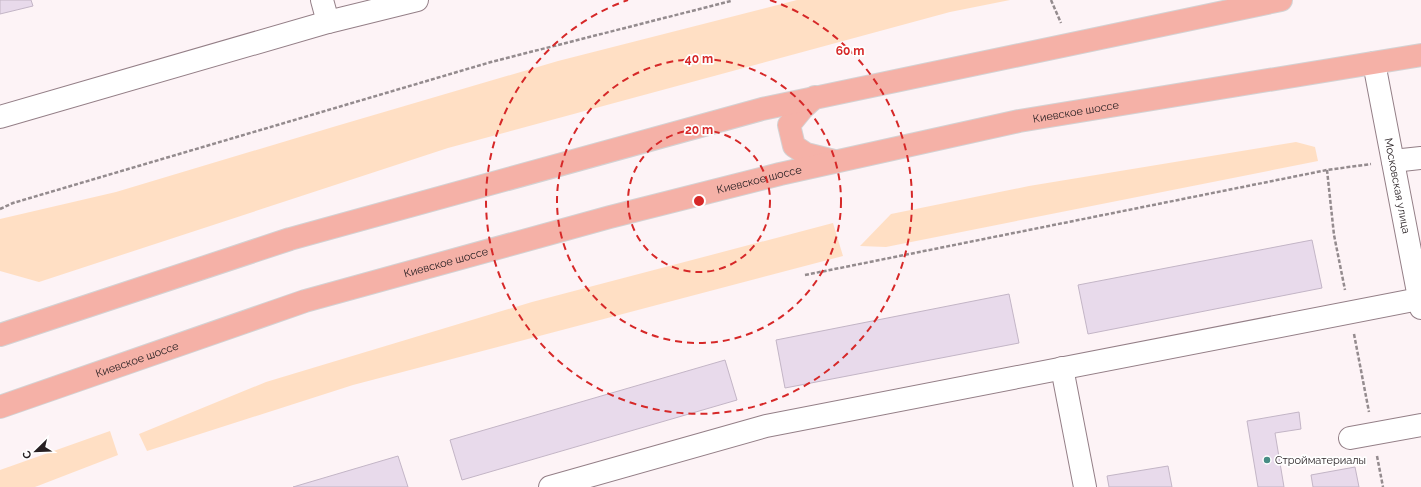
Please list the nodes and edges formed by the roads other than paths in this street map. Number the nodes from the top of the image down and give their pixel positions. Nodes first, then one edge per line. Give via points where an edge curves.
1 (322, 0) edge
2 (417, 0) edge
3 (1281, 0) edge
4 (328, 22) junction
5 (1421, 55) edge
6 (1374, 63) junction
7 (815, 97) junction
8 (0, 117) edge
9 (1421, 158) edge
10 (837, 161) junction
11 (1393, 161) junction
12 (1420, 304) edge
13 (0, 335) edge
14 (1062, 368) junction
15 (0, 407) edge
16 (1421, 425) edge
17 (1350, 438) dead end
18 (550, 487) edge
19 (1085, 487) edge

1 - 4 street
2 - 4 street
3 - 7 highway
4 - 8 street
5 - 6 highway, Киевское шоссе
6 - 10 highway, Киевское шоссе via 1019,121
6 - 11 street, Московская улица
7 - 10 highway via 789,125 794,146 806,154
7 - 13 highway via 762,109 290,239
9 - 11 street
10 - 15 highway, Киевское шоссе via 610,217 305,301
11 - 12 street, Московская улица
12 - 14 street
14 - 18 street via 766,426
14 - 19 street
16 - 17 street

